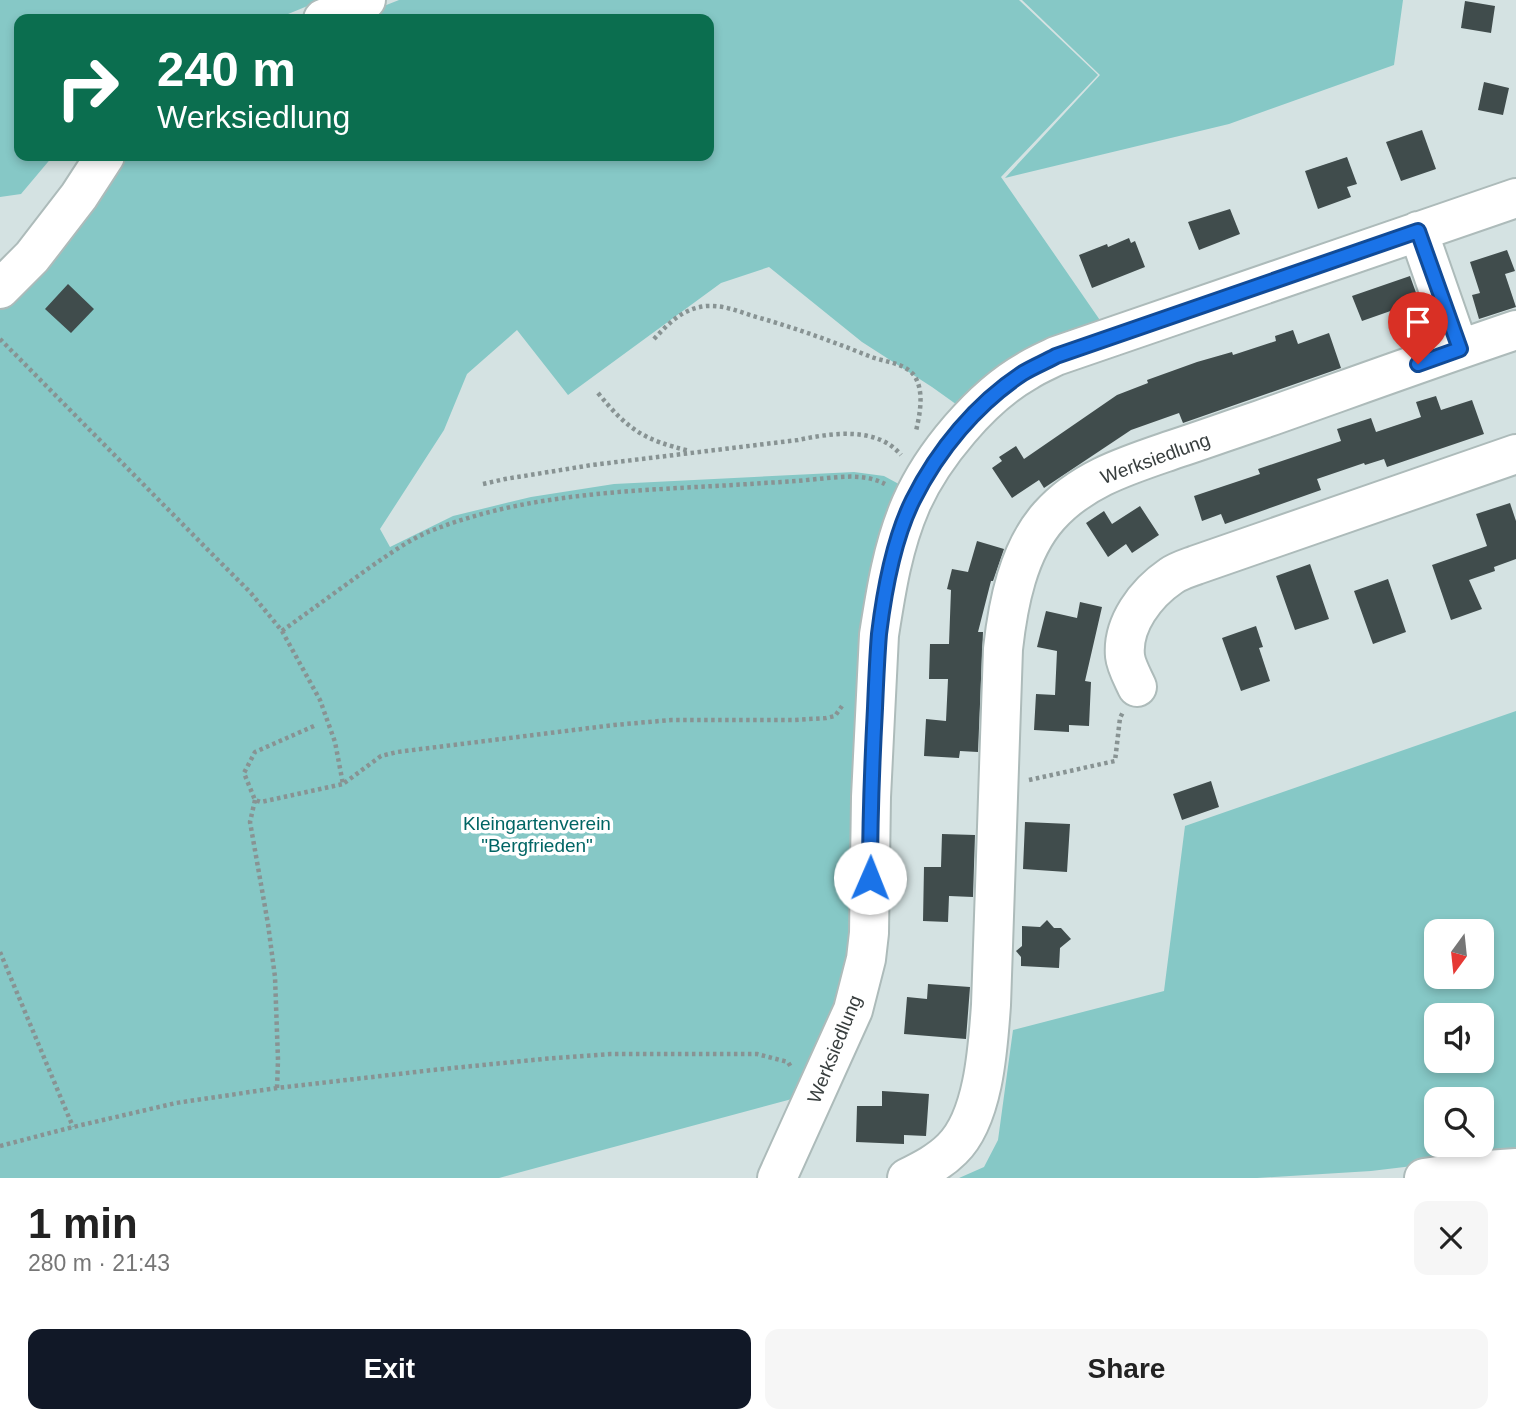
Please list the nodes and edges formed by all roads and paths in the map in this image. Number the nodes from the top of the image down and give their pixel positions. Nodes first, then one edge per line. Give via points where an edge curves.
1 (366, 0) edge
2 (334, 14) edge
3 (102, 161) edge
4 (1516, 198) edge
5 (1418, 231) junction
6 (0, 289) edge
7 (1516, 330) edge
8 (0, 339) edge
9 (654, 339) dead end
10 (1460, 349) junction
11 (598, 393) dead end
12 (915, 433) dead end
13 (908, 444) dead end
14 (695, 452) junction
15 (1516, 454) edge
16 (483, 484) dead end
17 (912, 501) junction
18 (282, 631) junction
19 (1137, 687) joint
20 (844, 701) dead end
21 (314, 726) dead end
22 (343, 783) junction
23 (999, 786) junction
24 (255, 800) junction
25 (0, 952) edge
26 (277, 1088) junction
27 (810, 1105) junction
28 (73, 1127) junction
29 (0, 1146) edge
30 (1516, 1168) edge
31 (777, 1178) edge
32 (907, 1178) edge
33 (1424, 1178) edge

1 - 2 street
3 - 6 street via 32,257
4 - 5 street, Werksiedlung
5 - 10 street
5 - 17 street, Werksiedlung via 1056,356 1026,371 959,430
7 - 10 street, Werksiedlung
8 - 18 path via 225,566
9 - 12 path via 683,312 721,306 844,345 906,368 914,376 920,400
10 - 23 street, Werksiedlung via 1129,464 1096,479 1051,514 1026,553 1009,610 1003,649
11 - 14 path via 641,435
13 - 14 path via 901,456 878,438 824,435
14 - 16 path
15 - 19 street via 1172,575 1137,611 1127,634 1125,656
17 - 18 path via 877,480 845,476 624,491 512,507 425,533
17 - 27 street, Werksiedlung via 894,553 879,635 866,959 853,1010
18 - 22 path via 320,700
19 - 23 path via 1120,718 1115,761
20 - 22 path via 835,716 826,718 660,721 397,752
21 - 24 path via 255,752 244,773
22 - 24 path via 261,803
23 - 32 street, Werksiedlung via 991,1005 982,1085 963,1136 931,1165
24 - 26 path via 250,822 275,977
25 - 28 path
26 - 27 path via 610,1054 757,1054 788,1062
26 - 28 path via 176,1103
27 - 31 street, Werksiedlung
28 - 29 path
30 - 33 street

